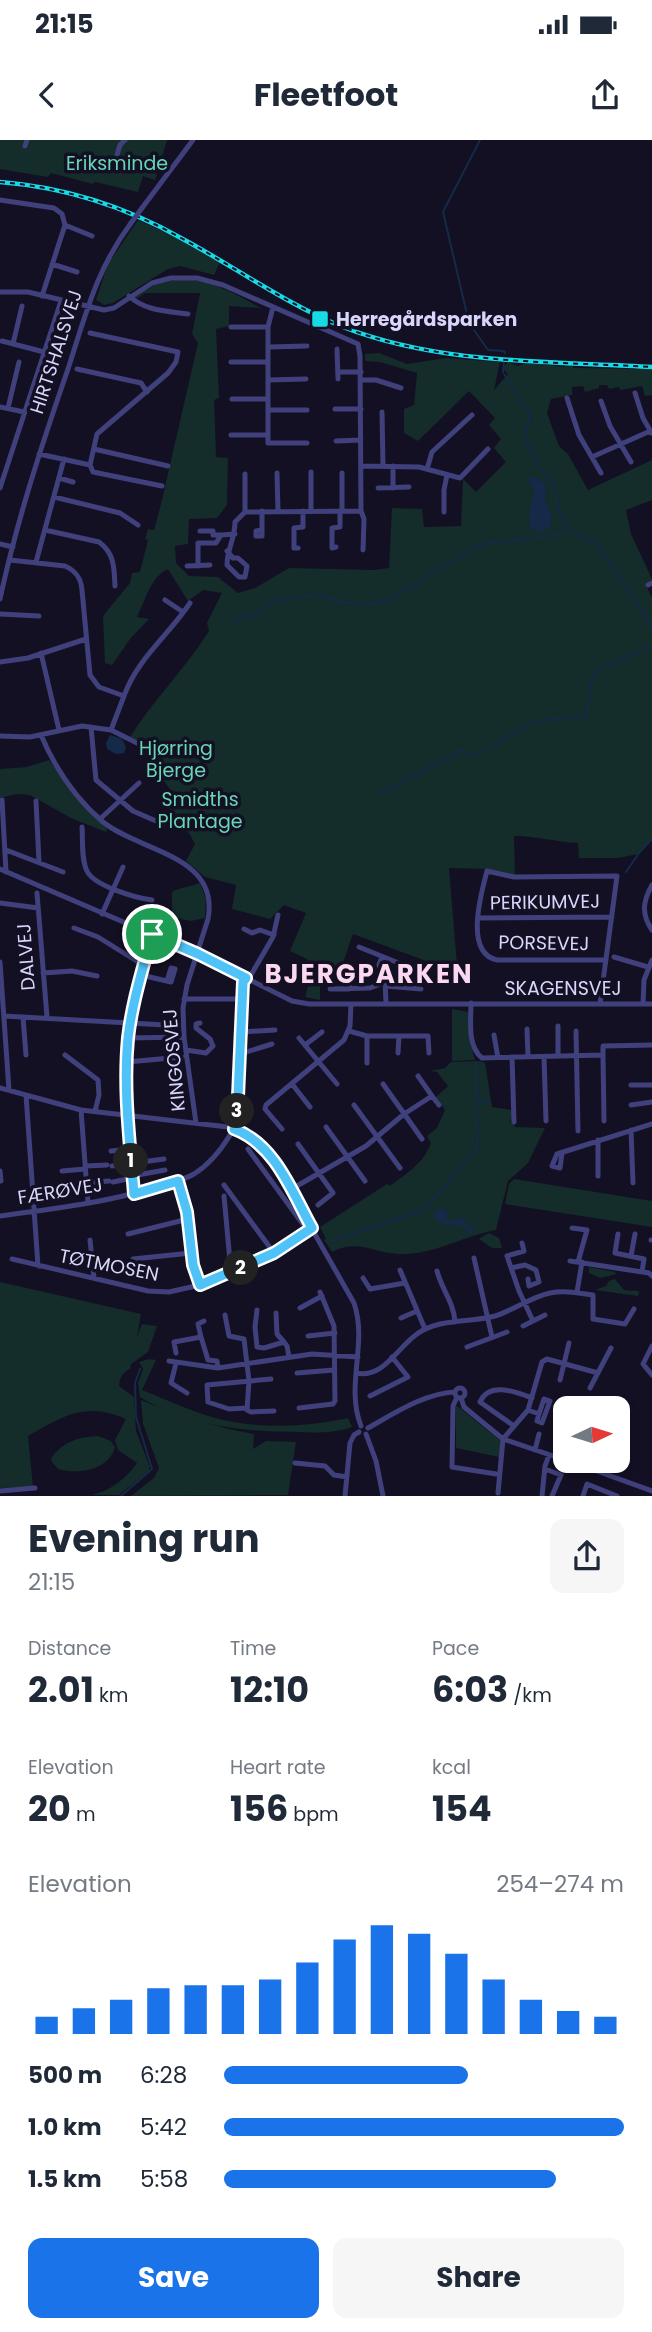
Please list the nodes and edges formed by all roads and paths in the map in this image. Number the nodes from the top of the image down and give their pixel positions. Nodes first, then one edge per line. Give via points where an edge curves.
1 (125, 140) edge
2 (193, 140) edge
3 (114, 164) dead end
4 (0, 200) edge
5 (65, 225) junction
6 (92, 236) dead end
7 (52, 264) junction
8 (77, 272) dead end
9 (0, 292) edge
10 (42, 296) junction
11 (129, 296) junction
12 (61, 301) junction
13 (22, 306) dead end
14 (273, 307) junction
15 (87, 308) junction
16 (188, 314) dead end
17 (231, 327) dead end
18 (268, 327) junction
19 (90, 333) dead end
20 (2, 341) dead end
21 (13, 344) junction
22 (307, 346) dead end
23 (268, 347) junction
24 (337, 348) dead end
25 (44, 352) junction
26 (19, 362) dead end
27 (231, 362) dead end
28 (268, 362) junction
29 (77, 369) dead end
30 (361, 372) junction
31 (306, 379) dead end
32 (268, 380) junction
33 (361, 380) junction
34 (401, 388) dead end
35 (147, 391) junction
36 (635, 393) dead end
37 (0, 396) edge
38 (10, 398) junction
39 (567, 398) dead end
40 (232, 399) dead end
41 (268, 399) junction
42 (601, 401) dead end
43 (0, 407) edge
44 (8, 408) junction
45 (335, 409) dead end
46 (361, 409) junction
47 (268, 410) junction
48 (307, 410) dead end
49 (24, 412) junction
50 (382, 412) dead end
51 (472, 415) dead end
52 (652, 433) edge
53 (231, 435) dead end
54 (268, 435) junction
55 (361, 440) junction
56 (336, 441) dead end
57 (307, 443) dead end
58 (622, 445) junction
59 (94, 449) junction
60 (488, 449) dead end
61 (39, 454) junction
62 (592, 457) junction
63 (64, 459) junction
64 (631, 462) dead end
65 (90, 465) junction
66 (168, 466) dead end
67 (361, 466) junction
68 (383, 466) junction
69 (393, 466) junction
70 (427, 469) junction
71 (310, 472) dead end
72 (277, 473) dead end
73 (342, 473) dead end
74 (601, 473) dead end
75 (244, 474) dead end
76 (447, 475) junction
77 (59, 478) junction
78 (73, 482) dead end
79 (162, 486) dead end
80 (409, 487) dead end
81 (0, 488) edge
82 (378, 488) dead end
83 (393, 488) junction
84 (54, 497) junction
85 (262, 511) junction
86 (278, 511) junction
87 (303, 511) junction
88 (311, 511) junction
89 (361, 511) junction
90 (245, 512) junction
91 (341, 512) junction
92 (444, 512) dead end
93 (138, 524) dead end
94 (45, 530) junction
95 (262, 530) dead end
96 (200, 531) dead end
97 (235, 534) junction
98 (221, 535) junction
99 (0, 544) edge
100 (13, 547) junction
101 (336, 547) dead end
102 (298, 548) dead end
103 (363, 550) dead end
104 (227, 551) junction
105 (10, 560) junction
106 (36, 562) junction
107 (198, 565) junction
108 (210, 565) dead end
109 (187, 566) dead end
110 (115, 586) dead end
111 (1, 591) edge
112 (0, 599) edge
113 (166, 600) dead end
114 (190, 603) dead end
115 (183, 612) junction
116 (0, 614) edge
117 (38, 616) dead end
118 (86, 639) junction
119 (41, 653) junction
120 (0, 662) edge
121 (124, 696) junction
122 (91, 727) junction
123 (59, 730) junction
124 (111, 730) junction
125 (41, 735) junction
126 (0, 736) edge
127 (151, 750) dead end
128 (139, 783) dead end
129 (2, 800) dead end
130 (36, 801) dead end
131 (120, 801) junction
132 (100, 819) junction
133 (163, 824) dead end
134 (82, 827) dead end
135 (6, 850) junction
136 (39, 862) junction
137 (123, 867) dead end
138 (3, 870) edge
139 (63, 872) dead end
140 (652, 885) edge
141 (114, 888) junction
142 (37, 893) dead end
143 (152, 900) dead end
144 (0, 903) edge
145 (38, 908) junction
146 (103, 914) junction
147 (161, 914) dead end
148 (278, 915) dead end
149 (612, 917) junction
150 (478, 918) junction
151 (74, 929) dead end
152 (244, 929) dead end
153 (652, 930) edge
154 (150, 933) junction
155 (274, 935) junction
156 (359, 947) dead end
157 (198, 954) junction
158 (382, 957) junction
159 (614, 957) dead end
160 (606, 960) junction
161 (652, 960) edge
162 (0, 962) edge
163 (143, 965) junction
164 (648, 967) junction
165 (353, 968) dead end
166 (416, 970) dead end
167 (43, 973) junction
168 (141, 975) junction
169 (97, 976) dead end
170 (247, 979) junction
171 (167, 981) dead end
172 (386, 984) junction
173 (330, 989) dead end
174 (349, 989) junction
175 (421, 989) dead end
176 (184, 999) junction
177 (242, 999) junction
178 (386, 1003) junction
179 (471, 1003) junction
180 (351, 1004) junction
181 (600, 1004) junction
182 (643, 1004) junction
183 (652, 1004) edge
184 (4, 1016) junction
185 (23, 1017) junction
186 (47, 1017) junction
187 (131, 1023) junction
188 (200, 1023) dead end
189 (183, 1026) junction
190 (558, 1027) dead end
191 (527, 1029) dead end
192 (275, 1030) dead end
193 (349, 1031) junction
194 (576, 1031) dead end
195 (241, 1032) junction
196 (322, 1032) dead end
197 (494, 1035) dead end
198 (367, 1036) junction
199 (399, 1036) junction
200 (184, 1037) junction
201 (128, 1038) junction
202 (299, 1038) dead end
203 (272, 1044) dead end
204 (305, 1045) junction
205 (652, 1045) edge
206 (186, 1050) junction
207 (398, 1053) dead end
208 (429, 1053) dead end
209 (240, 1054) junction
210 (26, 1055) dead end
211 (65, 1055) dead end
212 (576, 1055) junction
213 (603, 1055) junction
214 (544, 1056) junction
215 (558, 1056) junction
216 (182, 1057) dead end
217 (512, 1057) junction
218 (498, 1058) junction
219 (528, 1058) junction
220 (127, 1062) junction
221 (319, 1062) junction
222 (366, 1063) dead end
223 (418, 1076) dead end
224 (292, 1084) junction
225 (337, 1084) dead end
226 (383, 1084) dead end
227 (631, 1085) dead end
228 (652, 1085) edge
229 (0, 1088) edge
230 (9, 1090) junction
231 (26, 1095) junction
232 (432, 1096) junction
233 (652, 1101) edge
234 (631, 1104) dead end
235 (354, 1105) dead end
236 (439, 1105) dead end
237 (310, 1107) dead end
238 (81, 1110) junction
239 (95, 1111) junction
240 (404, 1114) junction
241 (127, 1115) junction
242 (546, 1121) dead end
243 (604, 1121) dead end
244 (514, 1122) dead end
245 (196, 1123) junction
246 (652, 1124) edge
247 (326, 1127) dead end
248 (282, 1129) dead end
249 (631, 1130) junction
250 (578, 1131) dead end
251 (232, 1132) junction
252 (376, 1137) junction
253 (422, 1139) dead end
254 (598, 1140) junction
255 (298, 1144) dead end
256 (130, 1149) junction
257 (248, 1149) dead end
258 (111, 1151) dead end
259 (562, 1153) dead end
260 (348, 1157) junction
261 (164, 1159) dead end
262 (274, 1161) junction
263 (131, 1164) junction
264 (400, 1167) dead end
265 (85, 1168) junction
266 (262, 1169) junction
267 (165, 1170) dead end
268 (0, 1171) edge
269 (62, 1171) dead end
270 (319, 1174) junction
271 (598, 1176) dead end
272 (132, 1177) junction
273 (1, 1181) edge
274 (178, 1181) junction
275 (365, 1181) dead end
276 (633, 1183) dead end
277 (87, 1185) junction
278 (224, 1185) dead end
279 (62, 1189) dead end
280 (290, 1190) junction
281 (134, 1194) junction
282 (224, 1196) dead end
283 (88, 1203) junction
284 (318, 1205) dead end
285 (34, 1212) junction
286 (0, 1216) edge
287 (188, 1219) junction
288 (302, 1223) dead end
289 (0, 1227) edge
290 (312, 1228) junction
291 (572, 1228) dead end
292 (128, 1234) dead end
293 (618, 1234) dead end
294 (635, 1234) dead end
295 (90, 1240) dead end
296 (522, 1242) dead end
297 (191, 1253) junction
298 (274, 1253) junction
299 (631, 1256) junction
300 (474, 1258) dead end
301 (12, 1259) dead end
302 (134, 1259) dead end
303 (644, 1259) junction
304 (652, 1260) edge
305 (570, 1261) dead end
306 (580, 1262) junction
307 (38, 1266) junction
308 (511, 1268) junction
309 (400, 1270) dead end
310 (437, 1271) dead end
311 (231, 1272) junction
312 (642, 1272) junction
313 (652, 1276) edge
314 (93, 1278) junction
315 (363, 1278) dead end
316 (527, 1279) dead end
317 (405, 1283) junction
318 (200, 1285) junction
319 (577, 1292) junction
320 (524, 1304) junction
321 (300, 1308) dead end
322 (634, 1309) dead end
323 (257, 1310) dead end
324 (417, 1311) junction
325 (276, 1313) dead end
326 (225, 1315) dead end
327 (545, 1315) dead end
328 (401, 1318) dead end
329 (486, 1318) junction
330 (204, 1321) dead end
331 (533, 1321) junction
332 (455, 1322) junction
333 (523, 1326) dead end
334 (425, 1329) junction
335 (507, 1332) dead end
336 (335, 1333) junction
337 (308, 1336) dead end
338 (201, 1337) junction
339 (492, 1337) junction
340 (284, 1342) junction
341 (569, 1342) dead end
342 (652, 1346) edge
343 (467, 1348) dead end
344 (611, 1349) dead end
345 (176, 1353) dead end
346 (336, 1355) junction
347 (289, 1357) junction
348 (358, 1357) junction
349 (392, 1357) junction
350 (564, 1364) junction
351 (247, 1365) junction
352 (218, 1368) junction
353 (334, 1370) junction
354 (297, 1373) dead end
355 (356, 1373) junction
356 (598, 1373) junction
357 (652, 1375) edge
358 (271, 1379) dead end
359 (249, 1381) junction
360 (560, 1381) dead end
361 (590, 1388) dead end
362 (187, 1393) dead end
363 (370, 1396) dead end
364 (457, 1396) junction
365 (532, 1398) junction
366 (247, 1408) junction
367 (299, 1408) dead end
368 (528, 1410) junction
369 (274, 1411) dead end
370 (539, 1414) dead end
371 (514, 1426) junction
372 (363, 1430) junction
373 (539, 1434) dead end
374 (503, 1439) junction
375 (535, 1450) junction
376 (549, 1455) junction
377 (553, 1456) edge
378 (295, 1463) dead end
379 (498, 1466) dead end
380 (545, 1469) junction
381 (496, 1474) junction
382 (602, 1474) edge
383 (346, 1477) junction
384 (495, 1483) dead end
385 (35, 1489) dead end
386 (0, 1491) edge
387 (650, 1492) edge
388 (498, 1493) dead end
389 (345, 1496) edge
390 (383, 1496) edge
391 (542, 1496) edge
392 (552, 1496) edge
393 (583, 1496) edge
394 (617, 1496) edge

1 - 3 street
2 - 15 street, HIRTSHALSVEJ, bridge via 103,265
4 - 5 street via 54,208
5 - 6 street
5 - 7 street
7 - 8 street
7 - 10 street
9 - 10 street
10 - 12 street
11 - 14 street via 158,281 197,278
11 - 15 street via 109,309
11 - 16 street via 140,305
12 - 15 street
12 - 25 street
13 - 21 street
14 - 18 street
14 - 30 street via 358,344
15 - 61 street, HIRTSHALSVEJ
17 - 18 street
18 - 23 street
19 - 35 street via 178,352 173,369
20 - 21 street
21 - 25 street
22 - 23 street
23 - 28 street
24 - 30 street via 338,375
25 - 49 street
26 - 38 street
27 - 28 street
28 - 32 street
29 - 35 street via 141,383
30 - 33 street
31 - 32 street
32 - 41 street
33 - 34 street
33 - 46 street
35 - 59 street via 100,431
36 - 52 street
37 - 38 street
38 - 44 street
39 - 62 street
40 - 41 street
41 - 47 street
42 - 58 street
43 - 44 street
44 - 49 street
45 - 46 street
46 - 55 street
47 - 48 street
47 - 54 street
49 - 81 street
50 - 68 street
51 - 70 street via 432,453
52 - 58 street
53 - 54 street
54 - 57 street via 268,443
55 - 56 street
55 - 67 street
58 - 62 street
58 - 64 street
59 - 65 street
59 - 66 street
60 - 76 street via 460,478
61 - 63 street
61 - 100 street, HIRTSHALSVEJ
62 - 74 street
63 - 65 street
63 - 77 street
65 - 79 street via 93,472
67 - 68 street
67 - 89 street
68 - 69 street
69 - 70 street
69 - 83 street
70 - 76 street
71 - 88 street
72 - 86 street
73 - 91 street
75 - 90 street
76 - 92 street
77 - 78 street
77 - 84 street
80 - 83 street
82 - 83 street
84 - 93 street via 121,513
84 - 94 street
85 - 86 street
85 - 90 street
85 - 95 street
86 - 87 street
87 - 88 street
87 - 102 street via 303,527 294,527 294,548
88 - 91 street
89 - 91 street
89 - 103 street
90 - 97 street via 235,523
91 - 101 street via 340,527 331,528 332,548
94 - 106 street
94 - 110 street via 106,547 113,559
96 - 98 street
97 - 98 street
97 - 104 street
98 - 107 street via 216,542 198,543
99 - 100 street
100 - 105 street, HIRTSHALSVEJ
104 - 104 street via 247,566 245,577 227,565
105 - 106 street
105 - 111 street, HIRTSHALSVEJ
106 - 118 street via 65,566 77,575
107 - 108 street
107 - 109 street
111 - 112 street, HIRTSHALSVEJ
113 - 115 street
114 - 115 street
115 - 121 street via 141,661
116 - 117 street
118 - 119 street
118 - 121 street via 94,681
119 - 120 street
119 - 123 street
121 - 124 street
122 - 123 street
122 - 124 street
122 - 131 street via 96,780
123 - 125 street
124 - 127 street
125 - 126 street
125 - 132 street, KINGOSVEJ via 66,781
128 - 131 street
129 - 135 street
130 - 136 street
131 - 132 street
131 - 133 street
132 - 157 street, KINGOSVEJ via 185,864 202,880 209,908
134 - 141 street via 88,874
135 - 136 street
135 - 138 street
136 - 139 street
137 - 141 street
138 - 146 street, SKAGENSVEJ
140 - 153 street via 644,911
141 - 143 street
141 - 146 street
142 - 145 street, DALVEJ
144 - 145 street
145 - 167 street, DALVEJ
146 - 154 street, SKAGENSVEJ
147 - 154 street via 155,912
148 - 155 street
149 - 150 street, PERIKUMVEJ
149 - 150 street, PORSEVEJ via 617,876 514,877 487,872
149 - 160 street
150 - 160 street, PORSEVEJ via 480,948 492,959
151 - 163 street via 98,937
152 - 155 street
154 - 157 street, SKAGENSVEJ
154 - 163 street
155 - 170 street
156 - 158 street
157 - 170 street, SKAGENSVEJ
157 - 176 street, KINGOSVEJ
158 - 166 street
158 - 172 street via 379,965
159 - 164 street
160 - 181 street
161 - 164 street
162 - 184 street
163 - 168 street
164 - 182 street
165 - 174 street
167 - 169 street via 72,971
167 - 186 street, DALVEJ
168 - 171 street
168 - 187 street
170 - 177 street
170 - 180 street, SKAGENSVEJ via 292,1001
172 - 174 street
172 - 175 street
172 - 178 street
173 - 174 street
176 - 177 street
176 - 189 street, KINGOSVEJ
177 - 195 street
178 - 179 street, SKAGENSVEJ
178 - 180 street, SKAGENSVEJ
179 - 181 street, SKAGENSVEJ
179 - 218 street via 475,1051 482,1058
180 - 193 street
181 - 182 street, SKAGENSVEJ
182 - 183 street, SKAGENSVEJ
184 - 185 street
184 - 230 street
185 - 186 street
185 - 210 street
186 - 187 street
187 - 189 street
187 - 201 street
188 - 206 street via 196,1028 213,1042 211,1050
189 - 200 street, KINGOSVEJ
190 - 215 street
191 - 219 street
192 - 195 street
193 - 198 street
193 - 221 street
194 - 212 street
195 - 209 street
196 - 204 street
197 - 218 street
198 - 199 street
198 - 222 street
199 - 207 street
199 - 208 street via 428,1036
200 - 201 street
200 - 206 street, KINGOSVEJ
201 - 220 street
202 - 204 street
203 - 209 street
204 - 221 street
205 - 213 street via 603,1045
206 - 245 street, KINGOSVEJ
209 - 251 street via 237,1120
211 - 239 street via 97,1080
212 - 213 street
212 - 215 street
212 - 250 street
213 - 243 street
214 - 215 street
214 - 219 street
214 - 242 street
216 - 220 street
217 - 218 street
217 - 219 street
217 - 244 street
220 - 241 street
221 - 224 street
221 - 225 street
223 - 232 street
224 - 237 street
224 - 248 street via 265,1108
226 - 240 street
227 - 228 street
229 - 230 street
230 - 231 street
231 - 238 street
231 - 285 street
232 - 236 street
232 - 240 street
233 - 234 street
235 - 252 street
238 - 239 street
238 - 265 street
239 - 241 street
240 - 252 street
240 - 253 street
241 - 245 street
241 - 256 street
245 - 251 street
246 - 249 street
247 - 260 street
249 - 254 street
249 - 276 street
251 - 262 street via 259,1143
251 - 274 street, FÆRØVEJ via 208,1163
252 - 260 street
252 - 264 street
254 - 259 street
254 - 271 street
255 - 270 street
256 - 258 street
256 - 263 street
257 - 266 street
260 - 270 street
260 - 275 street
261 - 263 street
262 - 266 street
262 - 280 street
263 - 265 street
263 - 272 street
265 - 269 street
265 - 277 street
266 - 288 street
267 - 272 street
268 - 273 street
270 - 280 street
270 - 284 street via 333,1193
272 - 277 street
272 - 281 street
274 - 281 street, FÆRØVEJ
274 - 287 street
277 - 279 street
277 - 283 street
278 - 298 street
280 - 290 street
281 - 283 street, FÆRØVEJ
282 - 311 street
283 - 285 street, FÆRØVEJ
285 - 286 street, FÆRØVEJ
285 - 307 street
286 - 289 street
287 - 292 street
287 - 297 street
290 - 298 street, TØTMOSEN
290 - 348 street via 354,1303 360,1328
291 - 306 street via 587,1230
293 - 299 street via 615,1253
294 - 299 street
295 - 314 street
296 - 308 street via 524,1251 507,1256
297 - 302 street
297 - 318 street
298 - 311 street, TØTMOSEN
299 - 303 street
300 - 329 street
301 - 307 street, TØTMOSEN
303 - 304 street
303 - 312 street
305 - 306 street
306 - 312 street
306 - 319 street
307 - 314 street, TØTMOSEN
308 - 316 street via 525,1265 536,1270 539,1282 530,1286
308 - 320 street
309 - 317 street
310 - 332 street
311 - 318 street, TØTMOSEN
312 - 313 street
314 - 318 street, TØTMOSEN via 158,1292
315 - 317 street via 370,1289
317 - 324 street
319 - 320 street via 551,1293
319 - 322 street via 593,1295 593,1319 625,1324
320 - 329 street
320 - 331 street
321 - 336 street via 321,1294
323 - 340 street via 257,1347
324 - 328 street
324 - 334 street
325 - 340 street via 277,1334
326 - 351 street via 229,1336 244,1338
327 - 331 street
329 - 332 street
329 - 339 street
330 - 338 street via 198,1324
331 - 333 street
332 - 334 street
334 - 349 street
335 - 339 street
336 - 337 street
336 - 346 street
338 - 345 street via 174,1342
338 - 352 street via 208,1360 217,1361
339 - 343 street
340 - 347 street
341 - 350 street
342 - 357 street via 643,1364
344 - 356 street
346 - 347 street
346 - 348 street
346 - 353 street
347 - 351 street
348 - 355 street
349 - 355 street via 372,1372
349 - 363 street via 408,1377
350 - 356 street
350 - 360 street
350 - 365 street via 542,1362
351 - 352 street
351 - 359 street
352 - 362 street via 172,1362 171,1382
353 - 354 street
353 - 367 street via 335,1403
355 - 372 street via 354,1400
356 - 361 street
358 - 359 street
359 - 366 street
359 - 366 street via 206,1386 209,1402
364 - 372 street via 442,1393
364 - 374 street
364 - 381 street via 452,1467
365 - 368 street
365 - 371 street via 494,1389 483,1395 480,1402
366 - 369 street via 251,1412
368 - 370 street
368 - 371 street
371 - 374 street
372 - 383 street via 350,1443
372 - 390 street
373 - 375 street
374 - 375 street
374 - 388 street
375 - 376 street
376 - 377 street
376 - 380 street
378 - 383 street via 325,1466 334,1475
379 - 381 street
380 - 391 street
380 - 392 street via 561,1475
381 - 384 street
382 - 387 street
383 - 389 street
385 - 386 street
393 - 394 street via 587,1484

